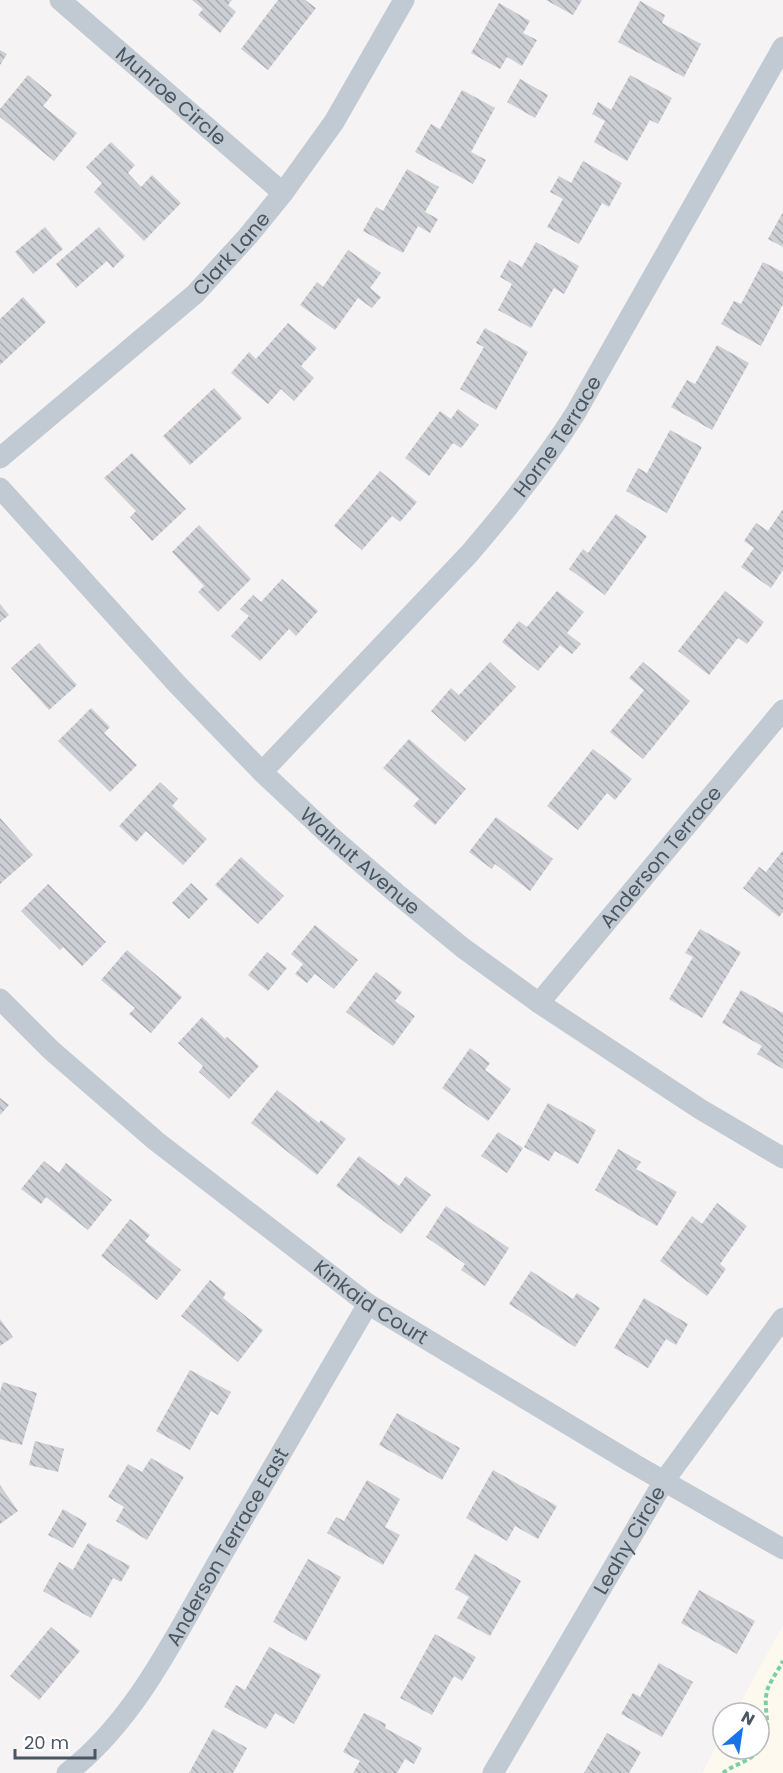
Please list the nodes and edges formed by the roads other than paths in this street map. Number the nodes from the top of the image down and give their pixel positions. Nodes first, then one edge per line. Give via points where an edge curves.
1 (60, 0) edge
2 (404, 0) edge
3 (783, 47) edge
4 (283, 193) junction
5 (0, 458) edge
6 (0, 488) edge
7 (783, 710) edge
8 (262, 772) junction
9 (0, 999) edge
10 (538, 1003) junction
11 (783, 1158) edge
12 (368, 1304) junction
13 (783, 1318) edge
14 (664, 1481) junction
15 (783, 1549) edge
16 (67, 1773) edge
17 (493, 1773) edge

1 - 4 street, Munroe Circle
2 - 4 street, Clark Lane via 334,122
3 - 8 street, Horne Terrace via 553,448 469,554
4 - 5 street, Clark Lane via 195,294
6 - 8 street, Walnut Avenue
7 - 10 street, Anderson Terrace
8 - 10 street, Walnut Avenue via 396,893
9 - 12 street, Kinkaid Court via 51,1050 156,1142
10 - 11 street, Walnut Avenue
12 - 14 street, Kinkaid Court
12 - 16 street, Anderson Terrace East via 130,1710
13 - 14 street, Leahy Circle
14 - 15 street, Kinkaid Court
14 - 17 street, Leahy Circle

